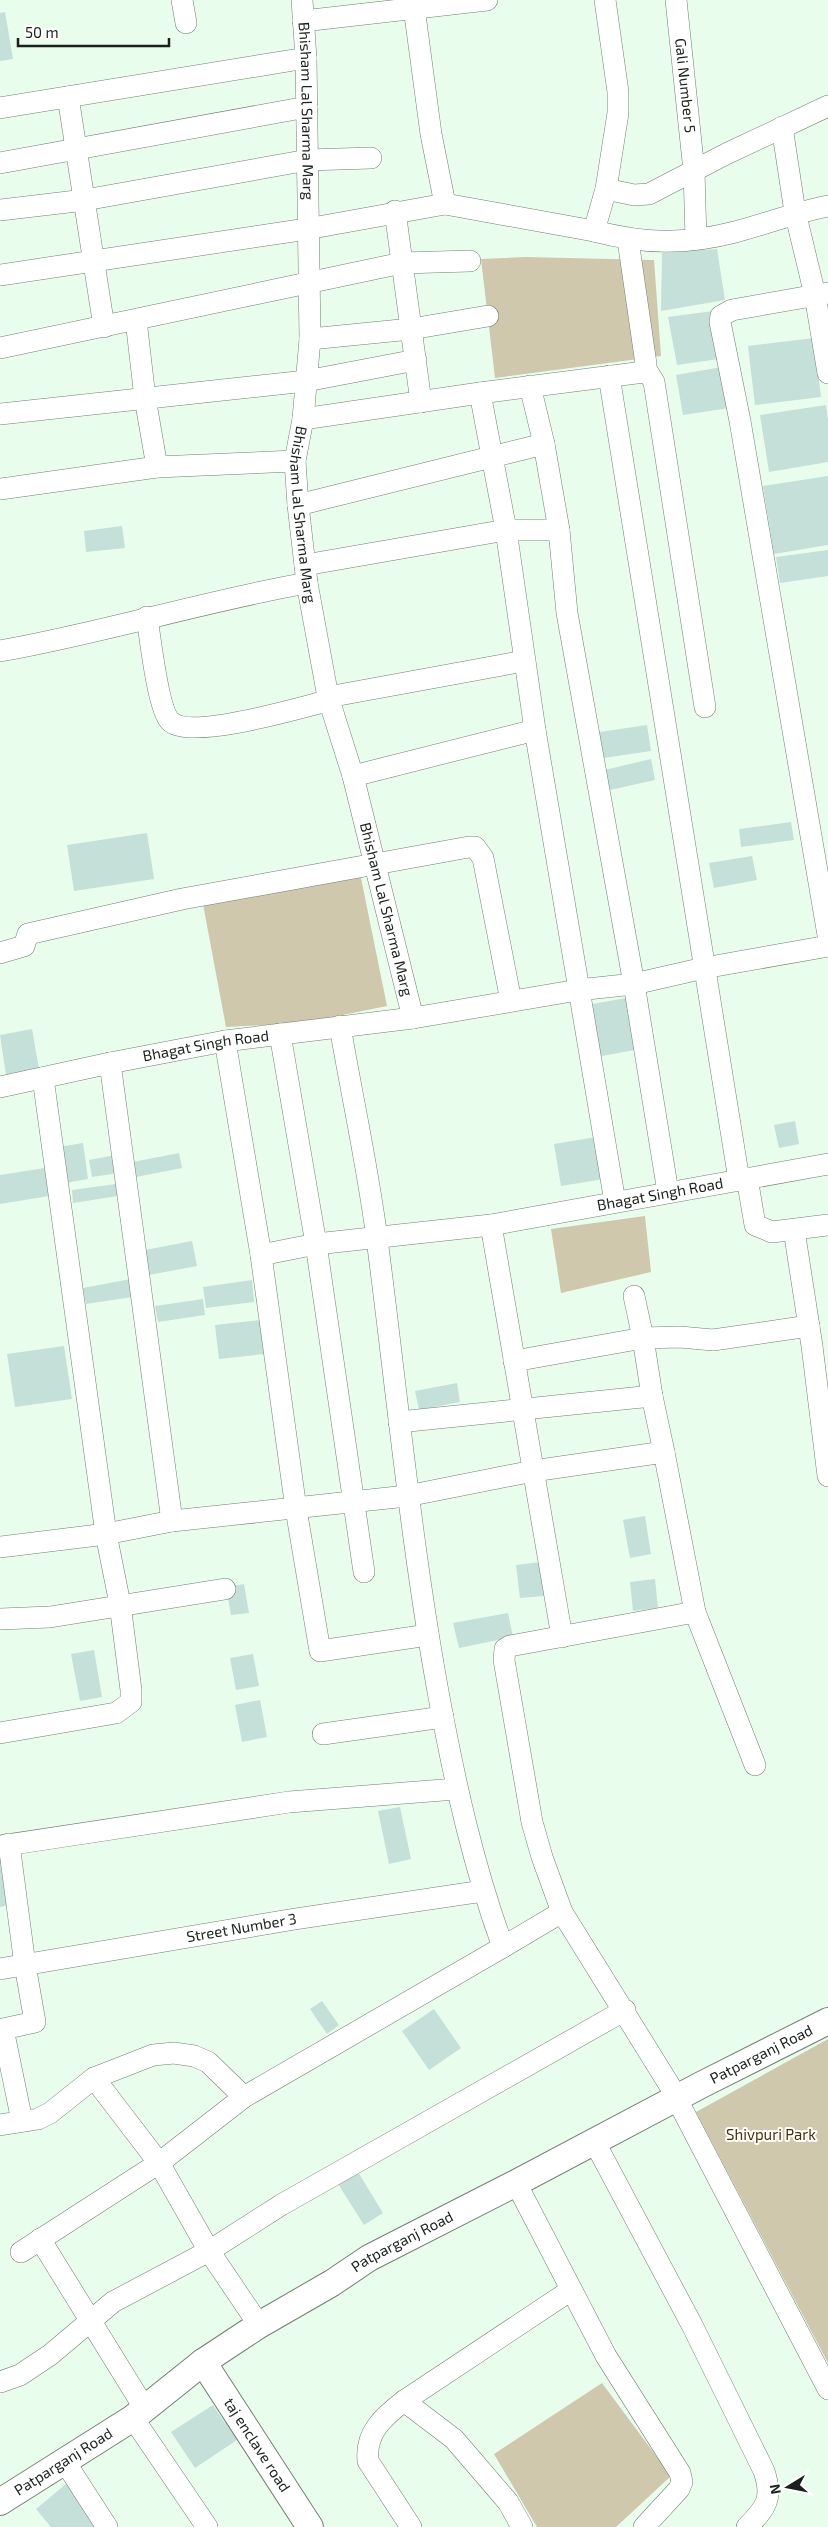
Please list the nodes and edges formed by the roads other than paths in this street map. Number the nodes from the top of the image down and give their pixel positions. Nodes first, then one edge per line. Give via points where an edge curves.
1 (182, 0) edge
2 (302, 0) edge
3 (487, 0) edge
4 (605, 0) edge
5 (676, 0) edge
6 (414, 4) edge
7 (303, 21) junction
8 (186, 23) dead end
9 (306, 58) junction
10 (68, 97) junction
11 (828, 106) edge
12 (307, 107) junction
13 (0, 108) edge
14 (782, 127) junction
15 (76, 150) junction
16 (371, 158) dead end
17 (308, 160) junction
18 (0, 163) edge
19 (694, 171) junction
20 (606, 188) junction
21 (84, 200) junction
22 (445, 204) junction
23 (828, 206) edge
24 (0, 210) edge
25 (396, 211) junction
26 (795, 212) junction
27 (307, 229) junction
28 (594, 231) junction
29 (696, 239) junction
30 (628, 240) junction
31 (470, 260) dead end
32 (94, 262) junction
33 (402, 263) junction
34 (0, 275) edge
35 (310, 282) junction
36 (822, 294) edge
37 (488, 316) dead end
38 (136, 320) junction
39 (104, 326) junction
40 (412, 329) junction
41 (310, 339) junction
42 (0, 348) edge
43 (416, 360) junction
44 (646, 369) junction
45 (828, 374) edge
46 (609, 376) junction
47 (306, 381) junction
48 (530, 386) junction
49 (480, 393) junction
50 (145, 398) junction
51 (421, 402) junction
52 (0, 414) edge
53 (303, 419) junction
54 (544, 444) junction
55 (491, 458) junction
56 (295, 461) junction
57 (158, 467) junction
58 (0, 489) edge
59 (298, 505) junction
60 (506, 530) junction
61 (559, 530) junction
62 (306, 574) junction
63 (146, 617) junction
64 (0, 651) edge
65 (524, 661) junction
66 (328, 697) junction
67 (704, 707) dead end
68 (535, 730) junction
69 (353, 776) junction
70 (373, 863) junction
71 (828, 935) edge
72 (828, 946) edge
73 (0, 952) edge
74 (704, 968) junction
75 (634, 984) junction
76 (578, 990) junction
77 (511, 1001) junction
78 (413, 1018) junction
79 (340, 1026) junction
80 (280, 1034) junction
81 (225, 1041) junction
82 (110, 1063) junction
83 (43, 1078) junction
84 (0, 1087) edge
85 (828, 1164) edge
86 (743, 1179) junction
87 (668, 1192) junction
88 (615, 1202) junction
89 (491, 1225) junction
90 (828, 1225) edge
91 (794, 1230) junction
92 (377, 1237) junction
93 (316, 1244) junction
94 (261, 1255) junction
95 (634, 1296) dead end
96 (809, 1326) junction
97 (642, 1338) junction
98 (514, 1361) junction
99 (652, 1396) junction
100 (523, 1408) junction
101 (398, 1422) junction
102 (664, 1452) junction
103 (533, 1471) junction
104 (828, 1476) edge
105 (407, 1496) junction
106 (354, 1502) junction
107 (296, 1509) junction
108 (172, 1521) junction
109 (106, 1534) junction
110 (0, 1548) edge
111 (364, 1572) dead end
112 (225, 1589) dead end
113 (120, 1604) junction
114 (694, 1612) junction
115 (0, 1619) edge
116 (428, 1635) junction
117 (562, 1637) junction
118 (443, 1717) junction
119 (0, 1733) edge
120 (323, 1734) dead end
121 (755, 1765) dead end
122 (456, 1789) junction
123 (5, 1845) edge
124 (483, 1891) junction
125 (562, 1912) junction
126 (504, 1947) junction
127 (25, 1965) junction
128 (0, 1969) edge
129 (625, 2010) junction
130 (828, 2021) edge
131 (94, 2078) junction
132 (244, 2097) junction
133 (675, 2099) junction
134 (22, 2121) junction
135 (0, 2125) edge
136 (594, 2141) junction
137 (159, 2163) junction
138 (516, 2183) junction
139 (40, 2239) junction
140 (209, 2251) junction
141 (21, 2252) dead end
142 (571, 2290) junction
143 (90, 2320) junction
144 (259, 2325) junction
145 (204, 2362) junction
146 (0, 2382) edge
147 (828, 2389) edge
148 (404, 2401) junction
149 (139, 2414) junction
150 (65, 2462) junction
151 (0, 2502) edge
152 (106, 2527) edge
153 (207, 2527) edge
154 (310, 2527) edge
155 (411, 2527) edge
156 (522, 2527) edge
157 (644, 2527) edge
158 (747, 2527) edge

1 - 8 street
2 - 7 street, Bhisham Lal Sharma Marg
3 - 6 street
4 - 20 street via 618,106
5 - 19 street, Gali Number 5
6 - 7 street
6 - 22 street via 430,134
7 - 9 street, Bhisham Lal Sharma Marg
9 - 10 street
9 - 12 street, Bhisham Lal Sharma Marg
10 - 13 street
10 - 15 street
11 - 14 street
12 - 15 street
12 - 17 street, Bhisham Lal Sharma Marg
14 - 19 street
14 - 26 street
15 - 18 street
15 - 21 street
16 - 17 street
17 - 21 street
17 - 27 street, Bhisham Lal Sharma Marg
19 - 20 street via 642,196
19 - 29 street, Gali Number 5
20 - 28 street
21 - 24 street
21 - 32 street
22 - 25 street
22 - 28 street
23 - 26 street
25 - 27 street
25 - 33 street
26 - 29 street via 737,231
26 - 36 street
27 - 32 street
27 - 35 street, Bhisham Lal Sharma Marg
28 - 30 street
29 - 30 street
30 - 44 street
31 - 33 street
32 - 34 street
32 - 39 street
33 - 35 street
33 - 40 street
35 - 38 street
35 - 41 street, Bhisham Lal Sharma Marg
36 - 45 street
36 - 71 street via 732,310 721,316 720,322 742,431
37 - 40 street
38 - 39 street
38 - 50 street
39 - 42 street
40 - 41 street
40 - 43 street
41 - 47 street, Bhisham Lal Sharma Marg
43 - 47 street
43 - 51 street
44 - 46 street via 641,373
44 - 67 street via 654,382
46 - 48 street
46 - 74 street
47 - 50 street
47 - 53 street, Bhisham Lal Sharma Marg
48 - 49 street
48 - 54 street
49 - 51 street
49 - 55 street
50 - 52 street
50 - 57 street
51 - 53 street
53 - 56 street, Bhisham Lal Sharma Marg
54 - 55 street
54 - 61 street
55 - 59 street
55 - 60 street
56 - 57 street
56 - 59 street, Bhisham Lal Sharma Marg
57 - 58 street
59 - 62 street, Bhisham Lal Sharma Marg
60 - 61 street
60 - 62 street
60 - 65 street
61 - 75 street via 567,613
62 - 63 street
62 - 66 street, Bhisham Lal Sharma Marg
63 - 64 street via 59,640
63 - 66 street via 161,701 170,721 180,727 206,727 266,716 323,702
65 - 66 street
65 - 68 street
66 - 69 street, Bhisham Lal Sharma Marg
68 - 69 street
68 - 76 street
69 - 70 street, Bhisham Lal Sharma Marg
70 - 73 street via 182,899 28,934 24,946
70 - 77 street via 469,847 480,852
70 - 78 street, Bhisham Lal Sharma Marg
72 - 74 street, Bhagat Singh Road
74 - 75 street, Bhagat Singh Road
74 - 86 street
75 - 76 street, Bhagat Singh Road
75 - 87 street
76 - 77 street, Bhagat Singh Road
76 - 88 street
77 - 78 street, Bhagat Singh Road
78 - 79 street, Bhagat Singh Road
79 - 80 street, Bhagat Singh Road
79 - 92 street
80 - 81 street, Bhagat Singh Road
80 - 93 street
81 - 82 street, Bhagat Singh Road
81 - 94 street
82 - 83 street, Bhagat Singh Road
82 - 108 street
83 - 84 street, Bhagat Singh Road
83 - 109 street
85 - 86 street, Bhagat Singh Road
86 - 87 street, Bhagat Singh Road
86 - 91 street via 755,1225 772,1232
87 - 88 street, Bhagat Singh Road
88 - 89 street, Bhagat Singh Road
89 - 92 street, Bhagat Singh Road
89 - 98 street
90 - 91 street
91 - 96 street
92 - 93 street, Bhagat Singh Road
92 - 101 street
93 - 94 street, Bhagat Singh Road
93 - 106 street
94 - 107 street
95 - 97 street
96 - 97 street via 713,1340
96 - 104 street
97 - 98 street
97 - 99 street
98 - 100 street
99 - 100 street
99 - 102 street
100 - 101 street
100 - 103 street
101 - 105 street
102 - 103 street
102 - 114 street
103 - 105 street
103 - 117 street
105 - 106 street
105 - 116 street
106 - 107 street
106 - 111 street
107 - 108 street
107 - 116 street via 320,1651
108 - 109 street
109 - 110 street
109 - 113 street
112 - 113 street
113 - 115 street via 50,1617
113 - 119 street via 131,1702 116,1712
114 - 117 street
114 - 121 street
116 - 118 street
117 - 125 street via 510,1646 503,1655 532,1822
118 - 120 street
118 - 122 street
122 - 123 street via 289,1802
122 - 124 street
123 - 127 street
124 - 126 street
124 - 127 street, Street Number 3
125 - 126 street
125 - 129 street
126 - 132 street
127 - 128 street, Street Number 3
127 - 134 street via 35,2022 3,2029
129 - 133 street
129 - 140 street via 281,2205
130 - 133 street, Patparganj Road
131 - 132 street via 153,2055 174,2053 208,2062
131 - 134 street via 50,2113
131 - 137 street
132 - 137 street
133 - 136 street, Patparganj Road
133 - 147 street
134 - 135 street
136 - 138 street, Patparganj Road
136 - 158 street via 692,2325 764,2471 769,2495 760,2514
137 - 139 street
137 - 140 street
138 - 142 street
138 - 144 street, Patparganj Road via 369,2258
139 - 141 street
139 - 143 street
140 - 143 street via 113,2302
140 - 144 street
142 - 148 street
142 - 157 street via 606,2356 680,2473 682,2482 679,2490
143 - 146 street via 50,2355 20,2375
143 - 149 street
144 - 145 street, Patparganj Road
145 - 149 street, Patparganj Road
145 - 154 street, taj enclave road
148 - 155 street via 383,2417 366,2448 374,2474
148 - 156 street via 454,2439 497,2489
149 - 150 street, Patparganj Road
149 - 153 street
150 - 151 street, Patparganj Road
150 - 152 street

